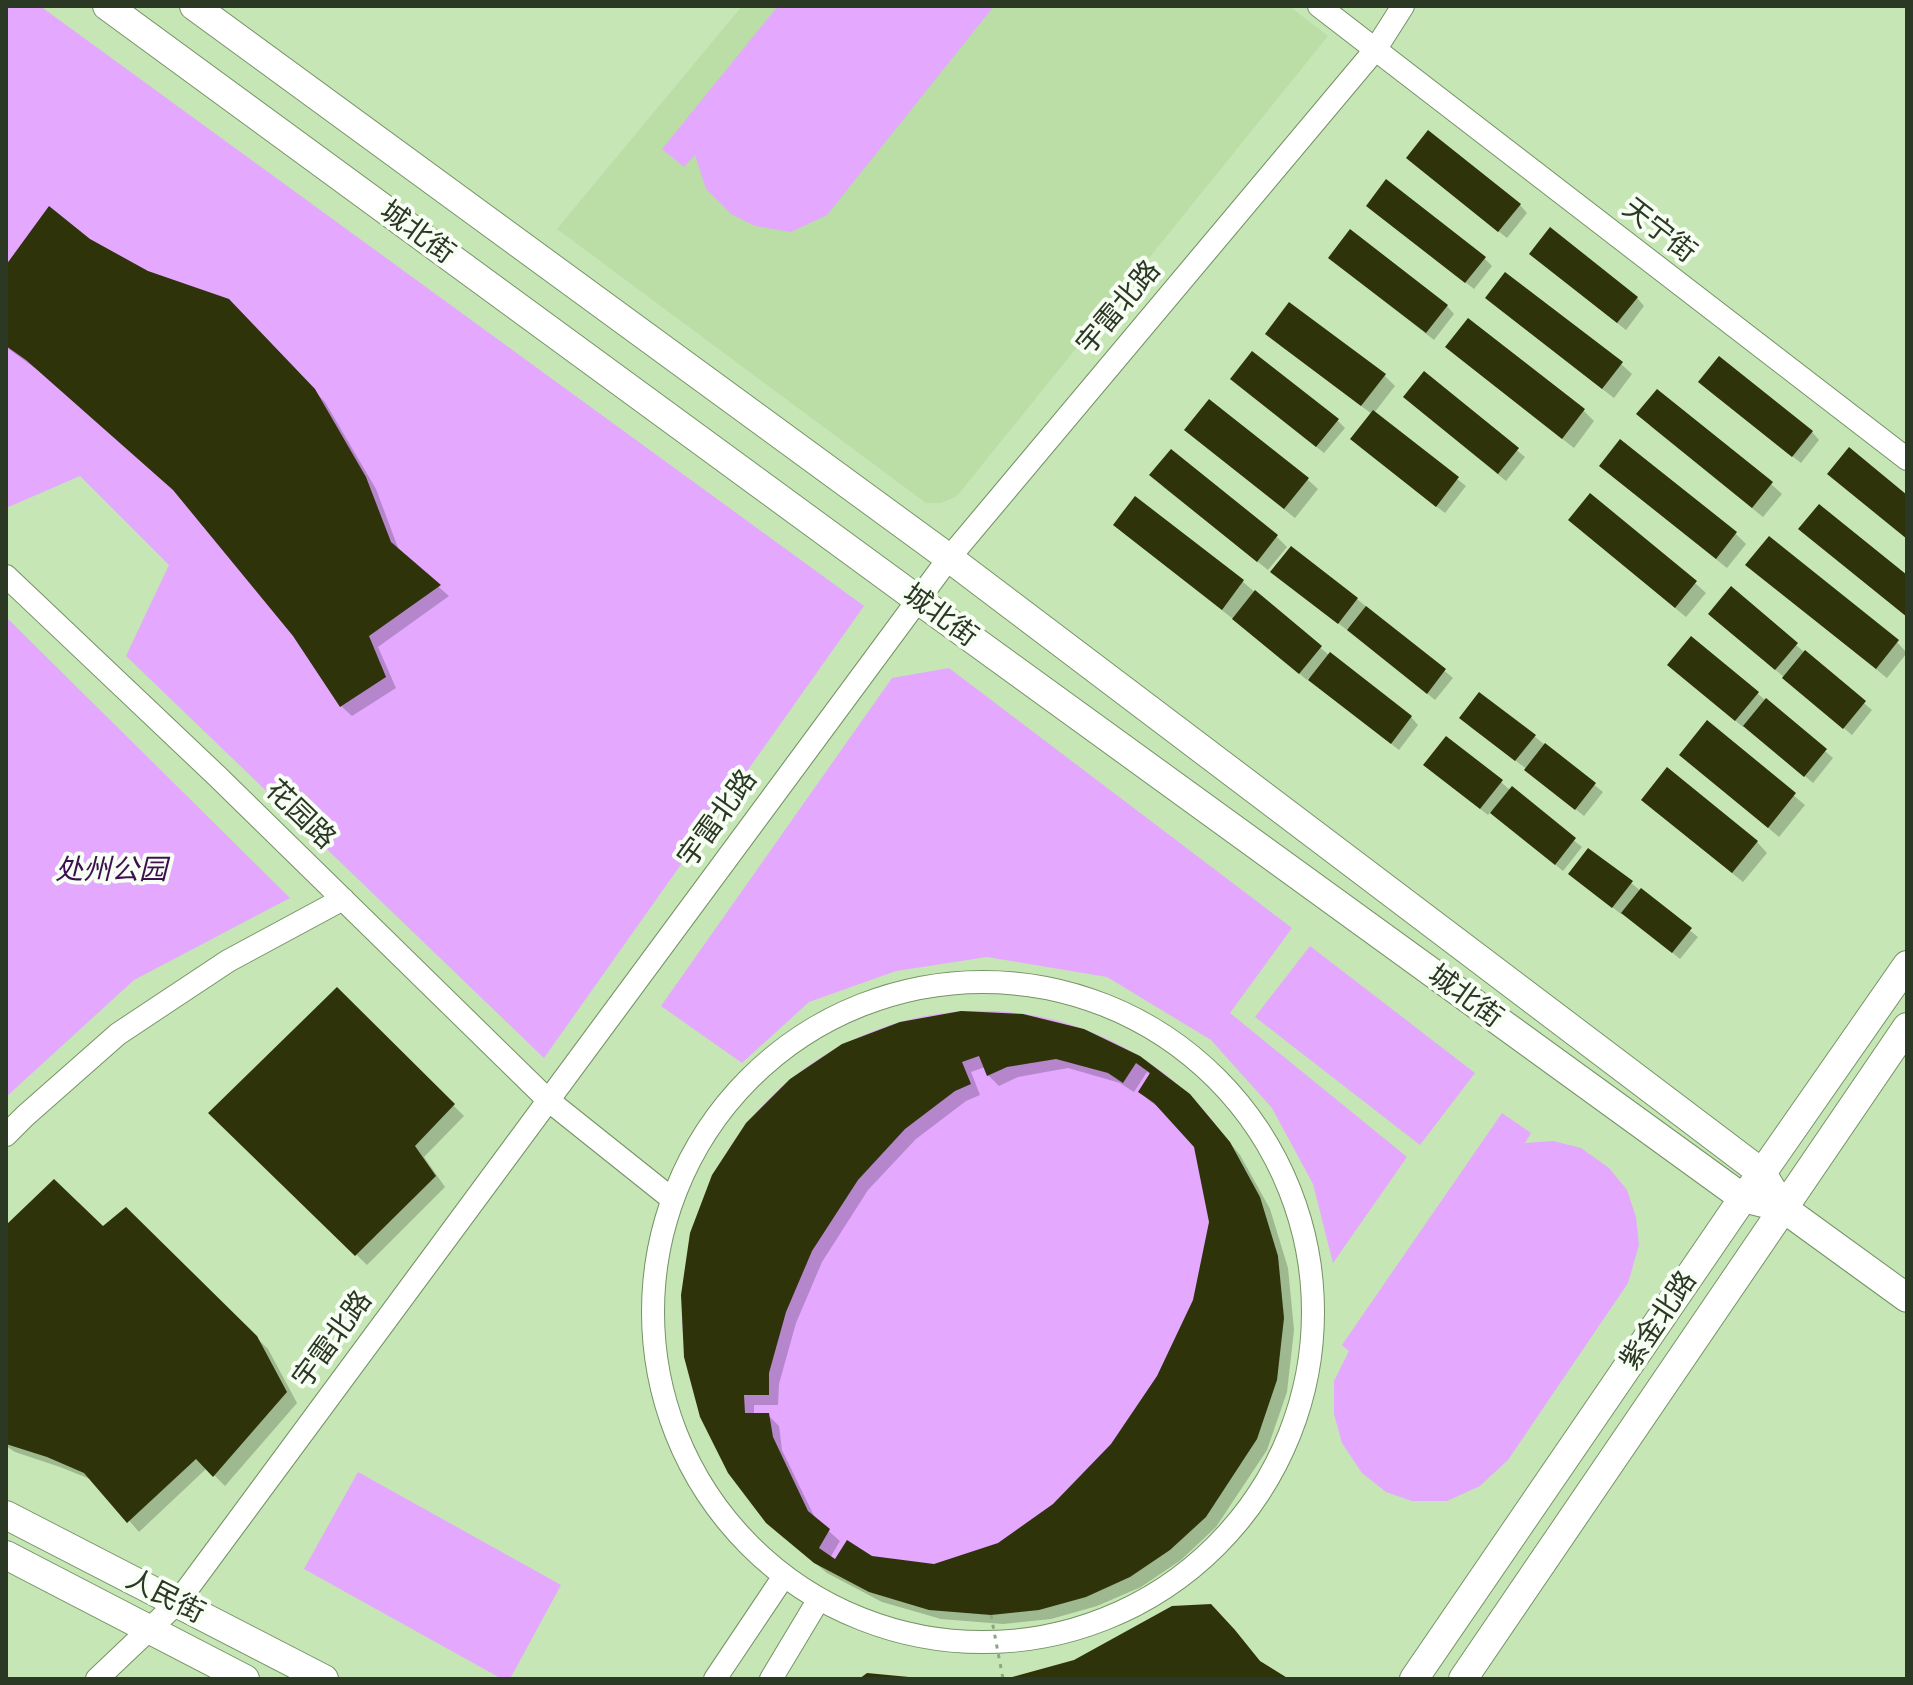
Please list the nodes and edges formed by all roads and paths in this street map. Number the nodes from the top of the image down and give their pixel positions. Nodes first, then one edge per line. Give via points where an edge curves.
1 (107, 6) edge
2 (194, 6) edge
3 (1319, 6) edge
4 (1403, 6) edge
5 (1375, 50) junction
6 (1907, 459) edge
7 (949, 558) junction
8 (6, 576) edge
9 (917, 599) junction
10 (343, 899) junction
11 (1907, 965) edge
12 (1907, 1027) edge
13 (548, 1100) junction
14 (6, 1135) edge
15 (1762, 1173) junction
16 (1743, 1198) junction
17 (672, 1199) junction
18 (1783, 1208) junction
19 (1907, 1298) edge
20 (6, 1515) edge
21 (6, 1555) edge
22 (784, 1576) junction
23 (819, 1599) junction
24 (177, 1603) junction
25 (991, 1615) dead end
26 (149, 1629) junction
27 (97, 1679) edge
28 (245, 1679) edge
29 (324, 1679) edge
30 (715, 1679) edge
31 (771, 1679) edge
32 (1003, 1679) edge
33 (1414, 1679) edge
34 (1463, 1679) edge

1 - 9 main road, 城北街
2 - 7 main road, 城北街
3 - 5 street, 天宁街
4 - 5 street, 宇雷北路
5 - 6 street, 天宁街
5 - 7 street, 宇雷北路
7 - 9 street, 宇雷北路
7 - 15 main road, 城北街
8 - 10 street, 花园路
9 - 13 street, 宇雷北路
9 - 16 main road, 城北街
10 - 13 street, 花园路
10 - 14 street via 228,961 118,1034
11 - 15 main road, 紫金北路
12 - 18 main road, 紫金北路
13 - 17 street, 花园路
13 - 24 street, 宇雷北路
15 - 16 main road, 紫金北路
15 - 18 main road, 城北街
16 - 18 main road, 城北街
16 - 33 main road, 紫金北路
17 - 22 street via 655,1267 653,1337 666,1406 693,1470 733,1528
17 - 23 street via 706,1130 725,1107 755,1071 816,1025 887,995 962,982 1039,986 1113,1008 1179,1047 1236,1099 1278,1164 1305,1236 1314,1312 1305,1388 1280,1460 1238,1525 1182,1578 1116,1616 1043,1638 966,1643 890,1629
18 - 19 main road, 城北街
18 - 34 main road, 紫金北路
20 - 24 main road, 人民街
21 - 26 main road, 人民街
22 - 23 street
22 - 30 street
23 - 31 street
24 - 26 street, 宇雷北路
24 - 29 main road, 人民街
25 - 32 path, bridge
26 - 27 street, 宇雷北路
26 - 28 main road, 人民街

